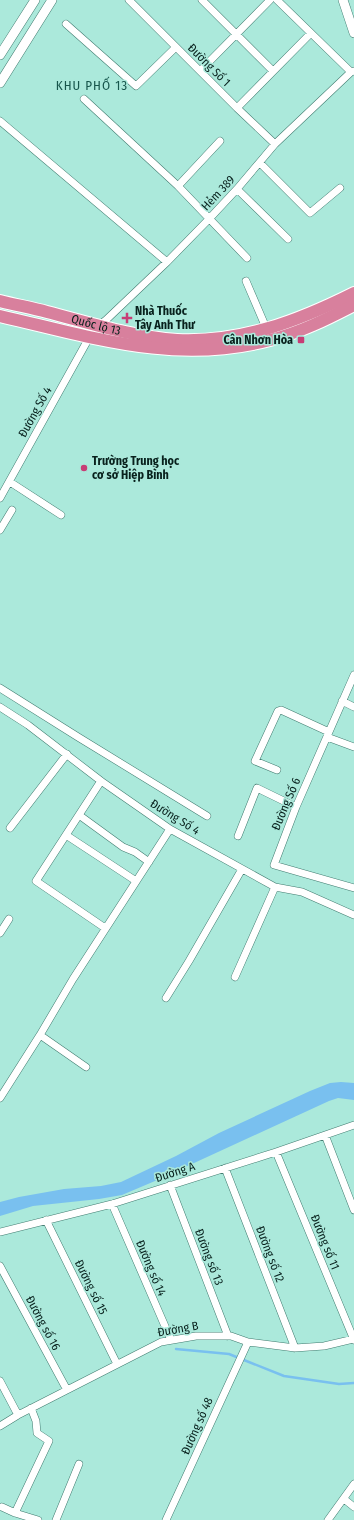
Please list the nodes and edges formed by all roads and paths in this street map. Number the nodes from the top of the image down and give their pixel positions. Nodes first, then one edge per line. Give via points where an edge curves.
1 (35, 0) edge
2 (52, 0) edge
3 (129, 0) edge
4 (202, 0) edge
5 (270, 0) edge
6 (277, 0) edge
7 (343, 0) edge
8 (66, 24) dead end
9 (311, 33) junction
10 (354, 33) edge
11 (236, 34) junction
12 (176, 47) junction
13 (0, 55) edge
14 (200, 71) junction
15 (273, 71) junction
16 (352, 71) edge
17 (0, 83) edge
18 (84, 98) dead end
19 (237, 108) junction
20 (0, 121) edge
21 (220, 141) dead end
22 (275, 144) junction
23 (260, 163) junction
24 (178, 186) junction
25 (340, 188) dead end
26 (237, 189) junction
27 (209, 219) junction
28 (288, 239) dead end
29 (247, 258) dead end
30 (167, 262) junction
31 (246, 281) dead end
32 (354, 294) edge
33 (0, 302) edge
34 (354, 305) edge
35 (0, 316) edge
36 (98, 326) junction
37 (267, 330) junction
38 (90, 336) junction
39 (10, 482) junction
40 (0, 498) edge
41 (12, 510) dead end
42 (61, 515) dead end
43 (0, 530) edge
44 (354, 675) edge
45 (0, 688) edge
46 (342, 701) junction
47 (0, 707) edge
48 (354, 707) edge
49 (328, 735) junction
50 (354, 747) edge
51 (67, 754) junction
52 (276, 770) dead end
53 (101, 781) junction
54 (296, 807) junction
55 (79, 814) junction
56 (207, 816) dead end
57 (10, 828) dead end
58 (170, 830) junction
59 (66, 835) junction
60 (238, 836) dead end
61 (149, 862) junction
62 (242, 869) junction
63 (136, 881) junction
64 (275, 887) junction
65 (354, 888) edge
66 (354, 915) edge
67 (9, 919) dead end
68 (105, 928) junction
69 (0, 933) edge
70 (235, 977) dead end
71 (166, 998) dead end
72 (40, 1035) junction
73 (86, 1067) dead end
74 (0, 1098) edge
75 (354, 1125) edge
76 (325, 1135) junction
77 (276, 1152) junction
78 (225, 1168) junction
79 (170, 1186) junction
80 (112, 1204) junction
81 (354, 1210) edge
82 (46, 1220) junction
83 (0, 1232) edge
84 (0, 1266) edge
85 (228, 1336) junction
86 (171, 1340) junction
87 (354, 1340) edge
88 (248, 1342) junction
89 (295, 1348) junction
90 (117, 1364) junction
91 (0, 1381) edge
92 (67, 1390) junction
93 (31, 1408) junction
94 (18, 1415) junction
95 (0, 1426) edge
96 (79, 1464) dead end
97 (354, 1484) edge
98 (344, 1499) junction
99 (2, 1507) dead end
100 (354, 1507) edge
101 (15, 1513) junction
102 (38, 1520) edge
103 (56, 1520) edge
104 (166, 1520) edge
105 (328, 1520) edge

1 - 13 street
2 - 17 street
3 - 12 street, Đường Số 1
4 - 11 street
5 - 11 street
6 - 9 street
7 - 10 street
8 - 12 street via 136,86
9 - 15 street
9 - 16 street
11 - 14 street
11 - 15 street
12 - 14 street, Đường Số 1
14 - 19 street, Đường Số 1
15 - 19 street
16 - 22 street, Hẻm 389
18 - 24 street
19 - 22 street, Đường Số 1
20 - 30 street
21 - 24 street
22 - 23 street, Hẻm 389
23 - 25 street via 310,213
23 - 26 street, Hẻm 389
24 - 27 street
26 - 27 street, Hẻm 389
26 - 28 street
27 - 29 street
27 - 30 street, Hẻm 389
30 - 36 street, Hẻm 389
31 - 37 street
32 - 37 highway, Quốc lộ 13 via 303,318
33 - 36 highway, Quốc lộ 13
34 - 38 highway, Quốc lộ 13 via 308,327 271,340 238,347 176,350 118,343
35 - 38 highway, Quốc lộ 13
36 - 37 highway, Quốc lộ 13 via 178,340 221,338
36 - 38 highway
38 - 39 street, Đường Số 4
39 - 40 street, Đường Số 4
39 - 42 street
41 - 43 street
44 - 46 street, Đường Số 6
45 - 56 street
46 - 48 street
46 - 49 street, Đường Số 6
47 - 51 street, Đường Số 4
49 - 50 street
49 - 52 street via 281,710 278,711 254,761
49 - 54 street, Đường Số 6
51 - 53 street, Đường Số 4
51 - 57 street
53 - 55 street
53 - 58 street, Đường Số 4
54 - 60 street via 258,788
54 - 65 street, Đường Số 6 via 274,865
55 - 59 street
55 - 61 street
58 - 61 street
58 - 62 street, Đường Số 4
59 - 63 street
59 - 68 street via 36,881
61 - 63 street
62 - 64 street, Đường Số 4
62 - 71 street
63 - 68 street
64 - 66 street, Đường Số 4 via 302,892
64 - 70 street
67 - 69 street
68 - 72 street
72 - 73 street
72 - 74 street
75 - 76 street, Đường A
76 - 77 street, Đường A
76 - 81 street
77 - 78 street, Đường A
77 - 87 street, Đường số 11
78 - 79 street, Đường A
78 - 89 street, Đường số 12
79 - 80 street, Đường A
79 - 85 street, Đường số 13
80 - 82 street, Đường A
80 - 86 street, Đường số 14
82 - 83 street, Đường A
82 - 90 street, Đường số 15
84 - 92 street, Đường số 16
85 - 86 street, Đường B via 196,1336
85 - 88 street, Đường B
86 - 90 street, Đường B via 161,1342
87 - 89 street, Đường B
88 - 89 street, Đường B
88 - 104 street, Đường số 48
90 - 92 street, Đường B
91 - 94 street
92 - 93 street, Đường B
93 - 94 street, Đường B
93 - 101 street via 37,1433 49,1441
94 - 95 street, Đường B
96 - 103 street
97 - 98 street
98 - 100 street
98 - 105 street
99 - 101 street
101 - 102 street

